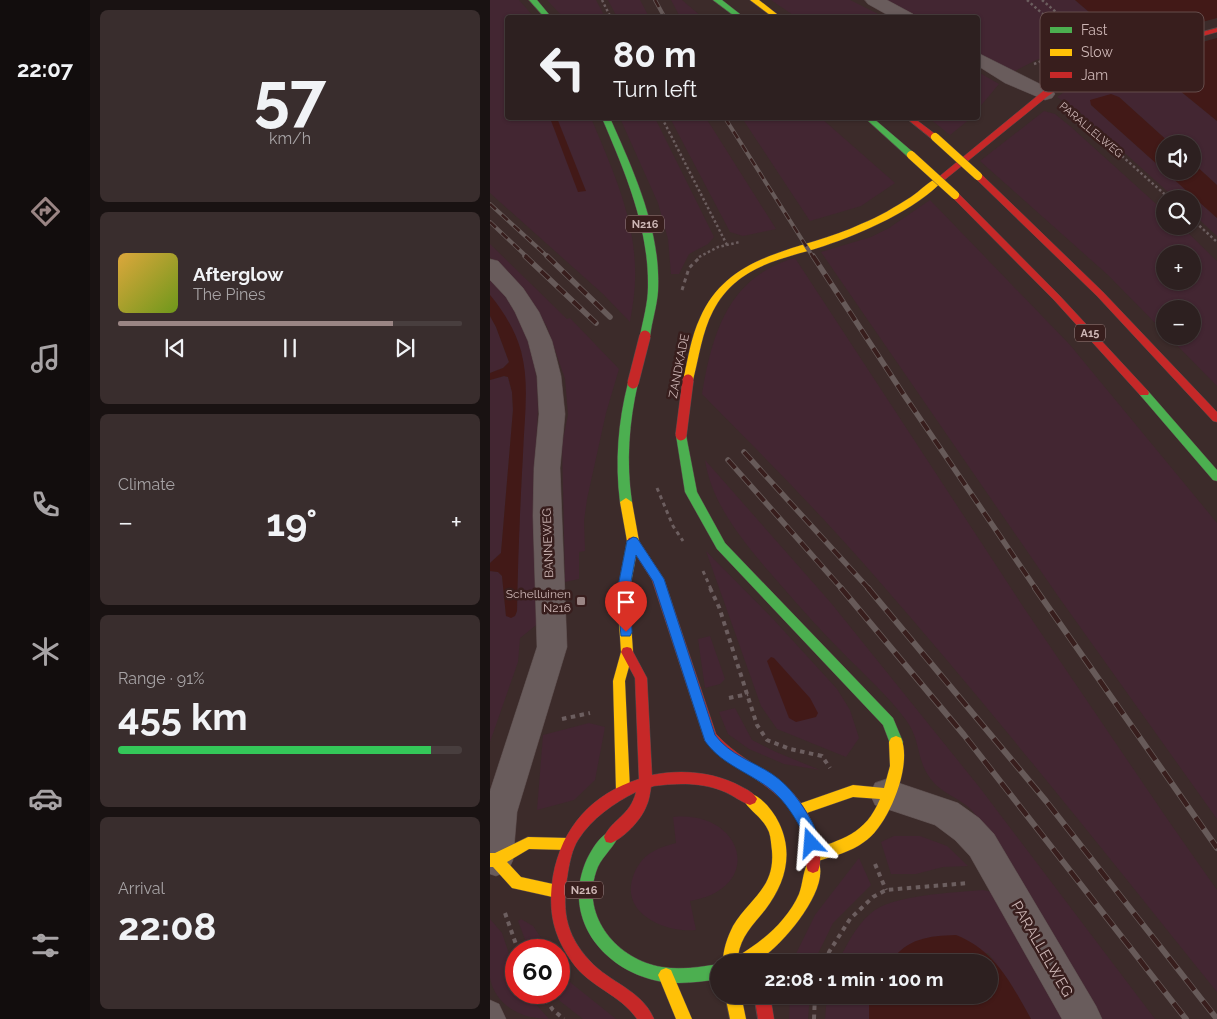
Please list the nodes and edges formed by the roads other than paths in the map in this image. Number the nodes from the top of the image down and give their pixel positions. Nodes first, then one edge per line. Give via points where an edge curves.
1 (533, 0) edge
2 (718, 0) edge
3 (754, 0) edge
4 (874, 0) edge
5 (546, 15) edge
6 (738, 15) edge
7 (776, 15) edge
8 (902, 15) edge
9 (1217, 30) edge
10 (1204, 34) edge
11 (980, 60) edge
12 (1040, 92) edge
13 (1041, 92) edge
14 (1048, 92) edge
15 (1045, 94) junction
16 (607, 120) edge
17 (871, 120) edge
18 (913, 120) edge
19 (490, 266) edge
20 (1217, 418) edge
21 (1217, 477) edge
22 (633, 541) junction
23 (627, 652) junction
24 (646, 781) junction
25 (623, 790) junction
26 (887, 794) junction
27 (784, 814) junction
28 (568, 844) junction
29 (814, 856) junction
30 (493, 860) edge
31 (570, 894) junction
32 (730, 954) edge
33 (761, 954) edge
34 (710, 972) edge
35 (666, 975) junction
36 (735, 1004) edge
37 (764, 1004) edge
38 (490, 1013) edge
39 (493, 1019) edge
40 (646, 1019) edge
41 (684, 1019) edge
42 (738, 1019) edge
43 (766, 1019) edge
44 (1083, 1019) edge

1 - 5 main road
2 - 6 main road
3 - 7 main road
4 - 8 street
9 - 10 main road, ZANDKADE
11 - 12 street
13 - 15 street
14 - 15 main road, ZANDKADE
15 - 26 main road, ZANDKADE, bridge via 923,193 887,217 835,239 778,254 739,274 714,301 702,323 688,380 681,435 691,492 721,546 888,722 897,745 897,763
16 - 22 main road, N216, bridge via 642,210 653,288 645,336 626,408 624,488
17 - 21 main road, A15, bridge via 1021,260 1114,358
18 - 20 main road, A15, bridge via 1052,244
19 - 30 street, BANNEWEG via 515,294 540,341 549,376 552,414 547,468 552,647 500,812
22 - 23 main road, N216 via 623,592
22 - 27 main road, N216 via 658,579 710,737 730,758 768,779 785,793
23 - 24 main road, N216 via 641,678
23 - 25 main road, N216 via 619,681
24 - 25 main road, N216
24 - 27 main road, N216 via 663,777 706,779
24 - 31 main road, N216 via 640,805 601,846 585,884
25 - 28 main road, N216 via 586,820
26 - 27 main road via 853,791
26 - 29 main road, ZANDKADE via 871,827 862,836
26 - 44 street, PARALLELWEG via 946,814 982,845
27 - 29 main road, N216 via 809,831
27 - 32 main road, N216 via 775,829 781,864 778,881 736,934
28 - 30 main road via 528,843
28 - 31 main road, N216
29 - 33 main road, N216 via 811,878 801,904 791,921
30 - 31 main road via 517,883
31 - 35 main road, N216 via 586,910 593,927 607,946 623,960
31 - 40 main road, N216 via 559,920 571,947 589,971 632,999
34 - 35 main road, N216 via 683,977
35 - 41 main road
36 - 42 main road
37 - 43 main road
38 - 39 lane

